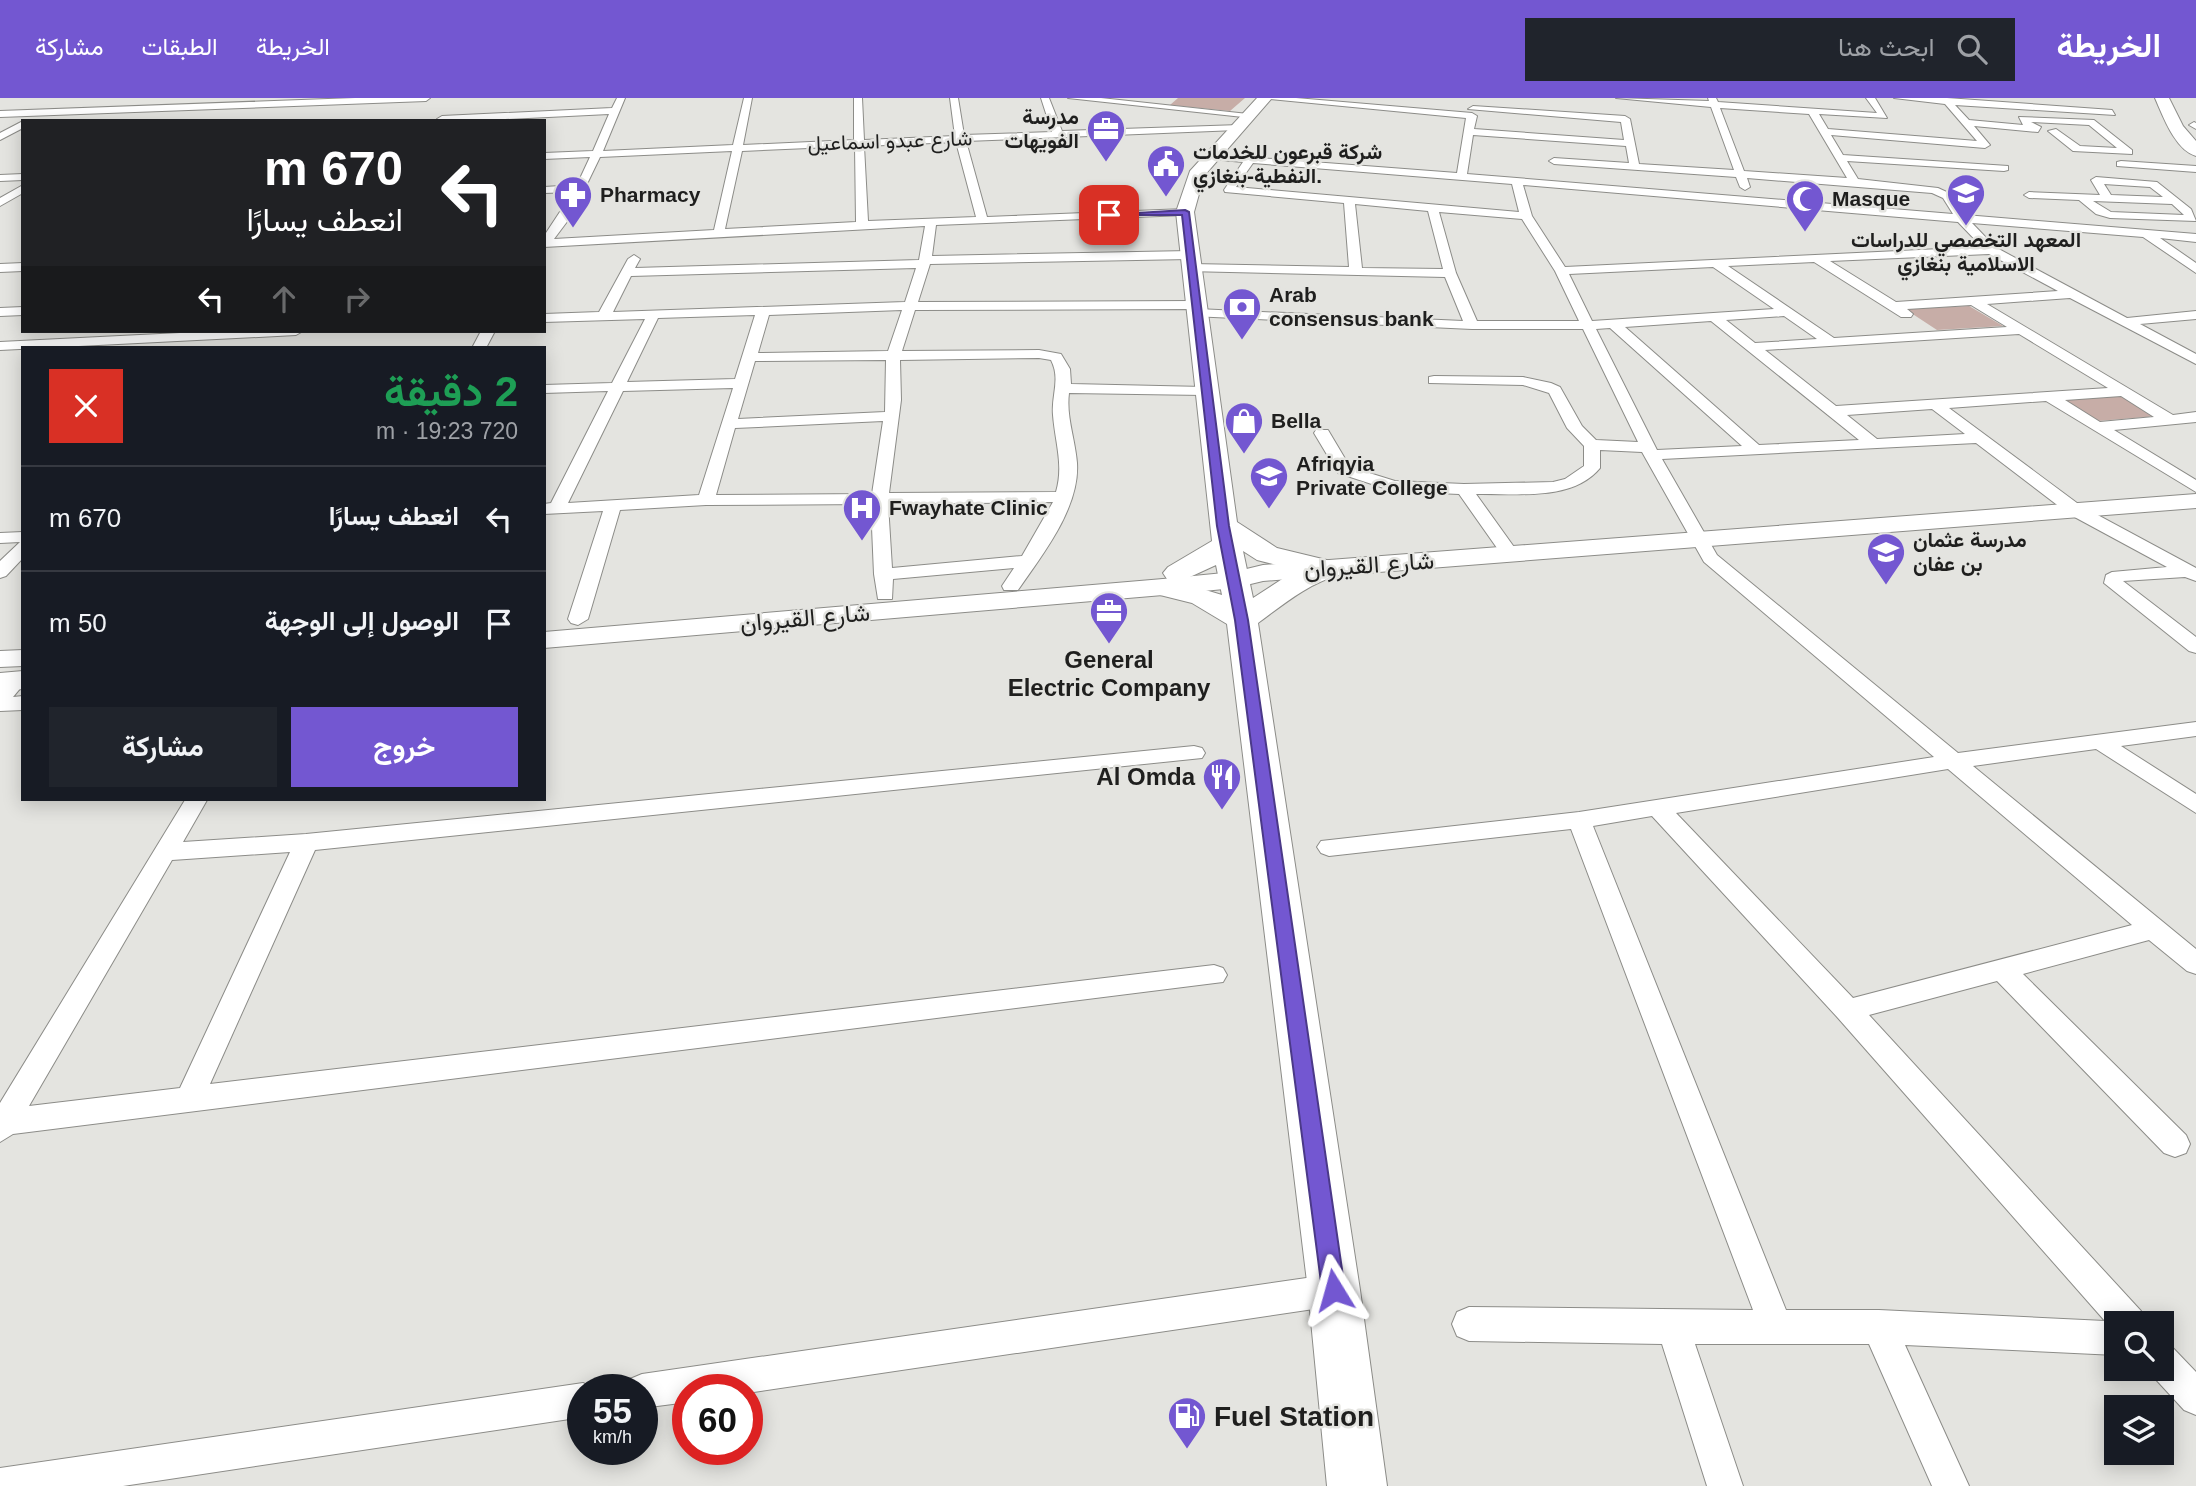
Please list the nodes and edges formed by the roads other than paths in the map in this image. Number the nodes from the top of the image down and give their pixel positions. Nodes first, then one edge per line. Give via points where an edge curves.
1 (426, 98) edge
2 (621, 98) edge
3 (748, 98) edge
4 (858, 98) edge
5 (954, 98) edge
6 (1045, 98) edge
7 (1072, 98) edge
8 (1383, 98) edge
9 (1621, 98) edge
10 (1870, 98) edge
11 (1898, 98) edge
12 (2162, 98) edge
13 (2180, 98) edge
14 (358, 99) edge
15 (1398, 99) edge
16 (161, 100) edge
17 (252, 100) edge
18 (1307, 100) edge
19 (1943, 100) edge
20 (1714, 102) edge
21 (2033, 102) edge
22 (58, 104) junction
23 (0, 107) edge
24 (148, 108) junction
25 (450, 108) dead end
26 (1473, 108) edge
27 (615, 111) junction
28 (1812, 111) junction
29 (43, 112) junction
30 (2112, 113) dead end
31 (0, 114) edge
32 (341, 114) dead end
33 (1884, 116) junction
34 (1148, 118) junction
35 (31, 119) edge
36 (131, 119) edge
37 (232, 119) edge
38 (442, 119) edge
39 (460, 119) edge
40 (1253, 119) edge
41 (1625, 119) junction
42 (1967, 123) junction
43 (21, 125) edge
44 (2195, 126) edge
45 (2032, 128) junction
46 (2053, 131) junction
47 (1469, 132) junction
48 (1826, 132) junction
49 (2070, 133) dead end
50 (1058, 134) junction
51 (2083, 134) dead end
52 (2110, 136) junction
53 (0, 137) edge
54 (960, 138) junction
55 (1554, 138) junction
56 (1900, 138) junction
57 (860, 143) junction
58 (1630, 143) junction
59 (1986, 145) junction
60 (736, 148) junction
61 (2196, 151) edge
62 (595, 154) junction
63 (546, 156) edge
64 (1840, 158) junction
65 (1554, 160) junction
66 (2121, 164) dead end
67 (1634, 167) junction
68 (2196, 169) edge
69 (1741, 175) junction
70 (21, 177) edge
71 (0, 178) edge
72 (1461, 179) junction
73 (1854, 182) junction
74 (2017, 182) junction
75 (1517, 184) junction
76 (1556, 187) junction
77 (579, 188) junction
78 (21, 189) edge
79 (546, 190) edge
80 (1362, 190) junction
81 (2106, 196) junction
82 (2083, 198) junction
83 (2174, 201) junction
84 (0, 203) edge
85 (1750, 203) junction
86 (1433, 209) junction
87 (1185, 212) junction
88 (1526, 216) junction
89 (1962, 219) junction
90 (982, 220) junction
91 (931, 222) junction
92 (862, 225) junction
93 (2061, 229) junction
94 (719, 232) junction
95 (2147, 235) junction
96 (645, 237) junction
97 (2196, 238) edge
98 (546, 241) edge
99 (546, 243) edge
100 (1991, 250) junction
101 (1819, 260) junction
102 (925, 262) junction
103 (1191, 262) junction
104 (1718, 265) junction
105 (21, 267) edge
106 (0, 268) edge
107 (2196, 269) edge
108 (1561, 271) junction
109 (628, 272) junction
110 (1356, 272) junction
111 (1450, 273) junction
112 (2070, 294) junction
113 (1972, 300) junction
114 (911, 306) junction
115 (1893, 306) junction
116 (1196, 309) junction
117 (21, 311) edge
118 (0, 312) edge
119 (763, 312) junction
120 (1787, 312) junction
121 (653, 315) junction
122 (2196, 315) edge
123 (604, 316) junction
124 (1714, 317) junction
125 (546, 318) edge
126 (2122, 322) junction
127 (1472, 325) junction
128 (1590, 325) junction
129 (1615, 325) junction
130 (2021, 330) junction
131 (81, 333) edge
132 (234, 333) edge
133 (1938, 335) junction
134 (69, 342) junction
135 (1831, 342) junction
136 (0, 346) edge
137 (221, 346) edge
138 (1751, 347) junction
139 (750, 357) junction
140 (893, 357) junction
141 (2196, 360) edge
142 (1434, 380) dead end
143 (742, 383) junction
144 (617, 387) junction
145 (1065, 388) junction
146 (546, 389) edge
147 (1204, 391) junction
148 (2122, 391) junction
149 (2049, 397) junction
150 (1936, 405) junction
151 (1834, 411) junction
152 (891, 416) junction
153 (2196, 417) edge
154 (2169, 419) junction
155 (729, 425) junction
156 (2095, 426) junction
157 (1322, 433) dead end
158 (1979, 438) junction
159 (1873, 443) junction
160 (1592, 445) junction
161 (1756, 450) junction
162 (1650, 451) junction
163 (2196, 488) edge
164 (1464, 489) junction
165 (1063, 497) junction
166 (706, 500) junction
167 (879, 501) junction
168 (2196, 501) edge
169 (613, 505) junction
170 (550, 509) edge
171 (2075, 510) junction
172 (21, 537) edge
173 (0, 538) edge
174 (1698, 539) junction
175 (21, 549) edge
176 (1510, 554) junction
177 (1235, 558) junction
178 (1027, 561) junction
179 (1324, 570) junction
180 (0, 572) edge
181 (2191, 573) edge
182 (1170, 580) junction
183 (884, 585) junction
184 (1012, 586) junction
185 (578, 619) junction
186 (1242, 620) junction
187 (546, 622) edge
188 (546, 640) edge
189 (2196, 647) edge
190 (2196, 729) edge
191 (2100, 741) junction
192 (1194, 753) dead end
193 (1951, 761) junction
194 (195, 801) edge
195 (2196, 805) edge
196 (1658, 808) junction
197 (1579, 820) junction
198 (306, 842) junction
199 (1329, 847) dead end
200 (166, 852) junction
201 (2153, 929) junction
202 (2196, 964) edge
203 (2002, 969) junction
204 (1214, 975) dead end
205 (1848, 1010) junction
206 (190, 1098) junction
207 (2, 1125) edge
208 (2175, 1144) dead end
209 (1334, 1290) junction
210 (2118, 1311) edge
211 (1469, 1324) dead end
212 (1776, 1326) junction
213 (1879, 1326) junction
214 (1673, 1327) junction
215 (2104, 1337) edge
216 (2174, 1374) edge
217 (658, 1389) edge
218 (2196, 1398) edge
219 (567, 1402) edge
220 (0, 1486) edge
221 (1357, 1486) edge
222 (1725, 1486) edge
223 (1951, 1486) edge

1 - 14 street
2 - 27 street
3 - 60 street
4 - 57 street
5 - 54 street
6 - 50 street
7 - 34 street
8 - 15 street
9 - 20 street
9 - 41 street
10 - 33 street
11 - 19 street
12 - 61 main road via 2176,127
13 - 44 main road
14 - 17 street
14 - 32 street
16 - 17 street
16 - 22 street
16 - 24 street
17 - 24 street
17 - 37 street
18 - 26 street
18 - 40 street
19 - 21 street
19 - 42 street
20 - 28 street
20 - 69 street
21 - 30 street
22 - 23 street
22 - 29 street
24 - 29 street
24 - 36 street
25 - 38 street
26 - 41 street via 1552,110
26 - 47 street
27 - 39 street
27 - 62 street
28 - 33 street
28 - 48 street
29 - 31 street
29 - 35 street
33 - 56 street
34 - 40 street, شارع عبدو اسماعيل
34 - 40 street
34 - 50 street, شارع عبدو اسماعيل
40 - 80 street
40 - 80 street via 1229,190
40 - 87 main road via 1196,175
41 - 58 street
42 - 45 street
42 - 59 street
43 - 53 street
45 - 46 street
45 - 52 street via 2022,119 2087,121
46 - 49 street
46 - 52 street via 2077,149 2127,153
47 - 55 street
47 - 72 street
48 - 56 street
48 - 64 street
50 - 54 street, شارع عبدو اسماعيل
51 - 52 street
54 - 57 street, شارع عبدو اسماعيل
54 - 90 street
55 - 58 street
55 - 65 street
56 - 59 street
57 - 60 street, شارع عبدو اسماعيل
57 - 92 street
58 - 67 street
59 - 74 street
60 - 62 street, شارع عبدو اسماعيل
60 - 94 street
62 - 63 street, شارع عبدو اسماعيل
62 - 77 street
64 - 73 street
64 - 74 street
65 - 67 street
65 - 76 street
66 - 68 street
67 - 69 street
69 - 73 street
69 - 85 street
70 - 71 street
72 - 75 street
72 - 80 street
73 - 89 street via 1940,191
74 - 82 street
74 - 93 street
75 - 76 street
75 - 88 street
76 - 85 street
77 - 79 street
77 - 98 street
78 - 84 street
80 - 86 street
80 - 110 street
81 - 82 street
81 - 83 street
81 - 83 street via 2096,180 2153,184
82 - 83 street via 2110,215 2192,219
85 - 89 street
86 - 88 street
86 - 111 street
87 - 90 street
87 - 103 main road
88 - 108 street
89 - 93 street
89 - 100 street
90 - 91 street
91 - 92 street
91 - 102 street
92 - 94 street
93 - 95 street
94 - 96 street
95 - 97 street
95 - 107 street
96 - 99 street
96 - 109 street
100 - 101 street
100 - 112 street
101 - 104 street
101 - 115 street
102 - 103 street
102 - 109 street
102 - 114 street
103 - 110 street
103 - 116 main road
104 - 108 street
104 - 120 street
105 - 106 street
108 - 128 street
109 - 123 street
110 - 111 street
111 - 127 street
112 - 113 street
112 - 126 street
113 - 115 street
113 - 130 street
114 - 116 street
114 - 119 street
114 - 140 street
115 - 133 street
116 - 127 street
116 - 147 main road
117 - 118 street
119 - 121 street
119 - 139 street
120 - 124 street
120 - 135 street
121 - 123 street
121 - 144 street
122 - 126 street
123 - 125 street
124 - 129 street
124 - 138 street
126 - 141 street
127 - 128 street
128 - 129 street
128 - 162 street
129 - 161 street
130 - 133 street
130 - 148 street
131 - 134 street
132 - 134 street
132 - 137 street
133 - 135 street
134 - 136 street
135 - 138 street
138 - 151 street
139 - 140 street
139 - 143 street
140 - 145 street via 1056,357 1063,365
140 - 152 street
142 - 160 street via 1523,381 1546,386 1555,390 1575,428
143 - 144 street
143 - 155 street
144 - 146 street
144 - 170 street
145 - 147 street
145 - 165 street via 1060,408 1069,467
147 - 177 main road
148 - 149 street
148 - 154 street
149 - 150 street
149 - 156 street
150 - 151 street
150 - 158 street
151 - 159 street
152 - 155 street
152 - 167 street
153 - 154 street
154 - 156 street
155 - 166 street
156 - 163 street
157 - 164 street via 1344,470 1393,486
158 - 159 street
158 - 171 street
159 - 161 street
160 - 162 street
160 - 164 street via 1592,468 1571,483
161 - 162 street
162 - 174 street
164 - 176 street
165 - 167 street
165 - 178 street
166 - 167 street
166 - 169 street
167 - 183 street
168 - 171 main road, شارع القيروان
169 - 170 street
169 - 185 street
171 - 174 main road, شارع القيروان
171 - 181 street
172 - 173 street
174 - 176 main road, شارع القيروان
174 - 193 street via 1710,558 1738,584
175 - 180 street
176 - 179 main road, شارع القيروان
177 - 179 main road, شارع القيروان
177 - 179 main road via 1268,554
177 - 182 main road via 1208,558
177 - 186 main road
178 - 183 street
178 - 184 street
179 - 186 main road via 1286,588
181 - 189 street via 2119,576 2113,583
182 - 184 main road
182 - 186 main road
182 - 188 main road, شارع القيروان
183 - 184 main road
183 - 185 main road
185 - 187 main road
186 - 209 main road
190 - 191 street
191 - 193 street
191 - 195 street
192 - 198 street
193 - 196 street
193 - 201 street
194 - 200 street
196 - 197 street
196 - 205 street
197 - 199 street
197 - 212 street
198 - 200 street
198 - 206 street
200 - 207 street
201 - 202 street
201 - 203 street
203 - 205 street
203 - 208 street
204 - 206 street
205 - 210 street
206 - 207 street
209 - 217 street
209 - 221 main road
211 - 214 street
212 - 213 street
212 - 214 street
213 - 215 street
213 - 223 street
214 - 222 street
216 - 218 street
219 - 220 street

